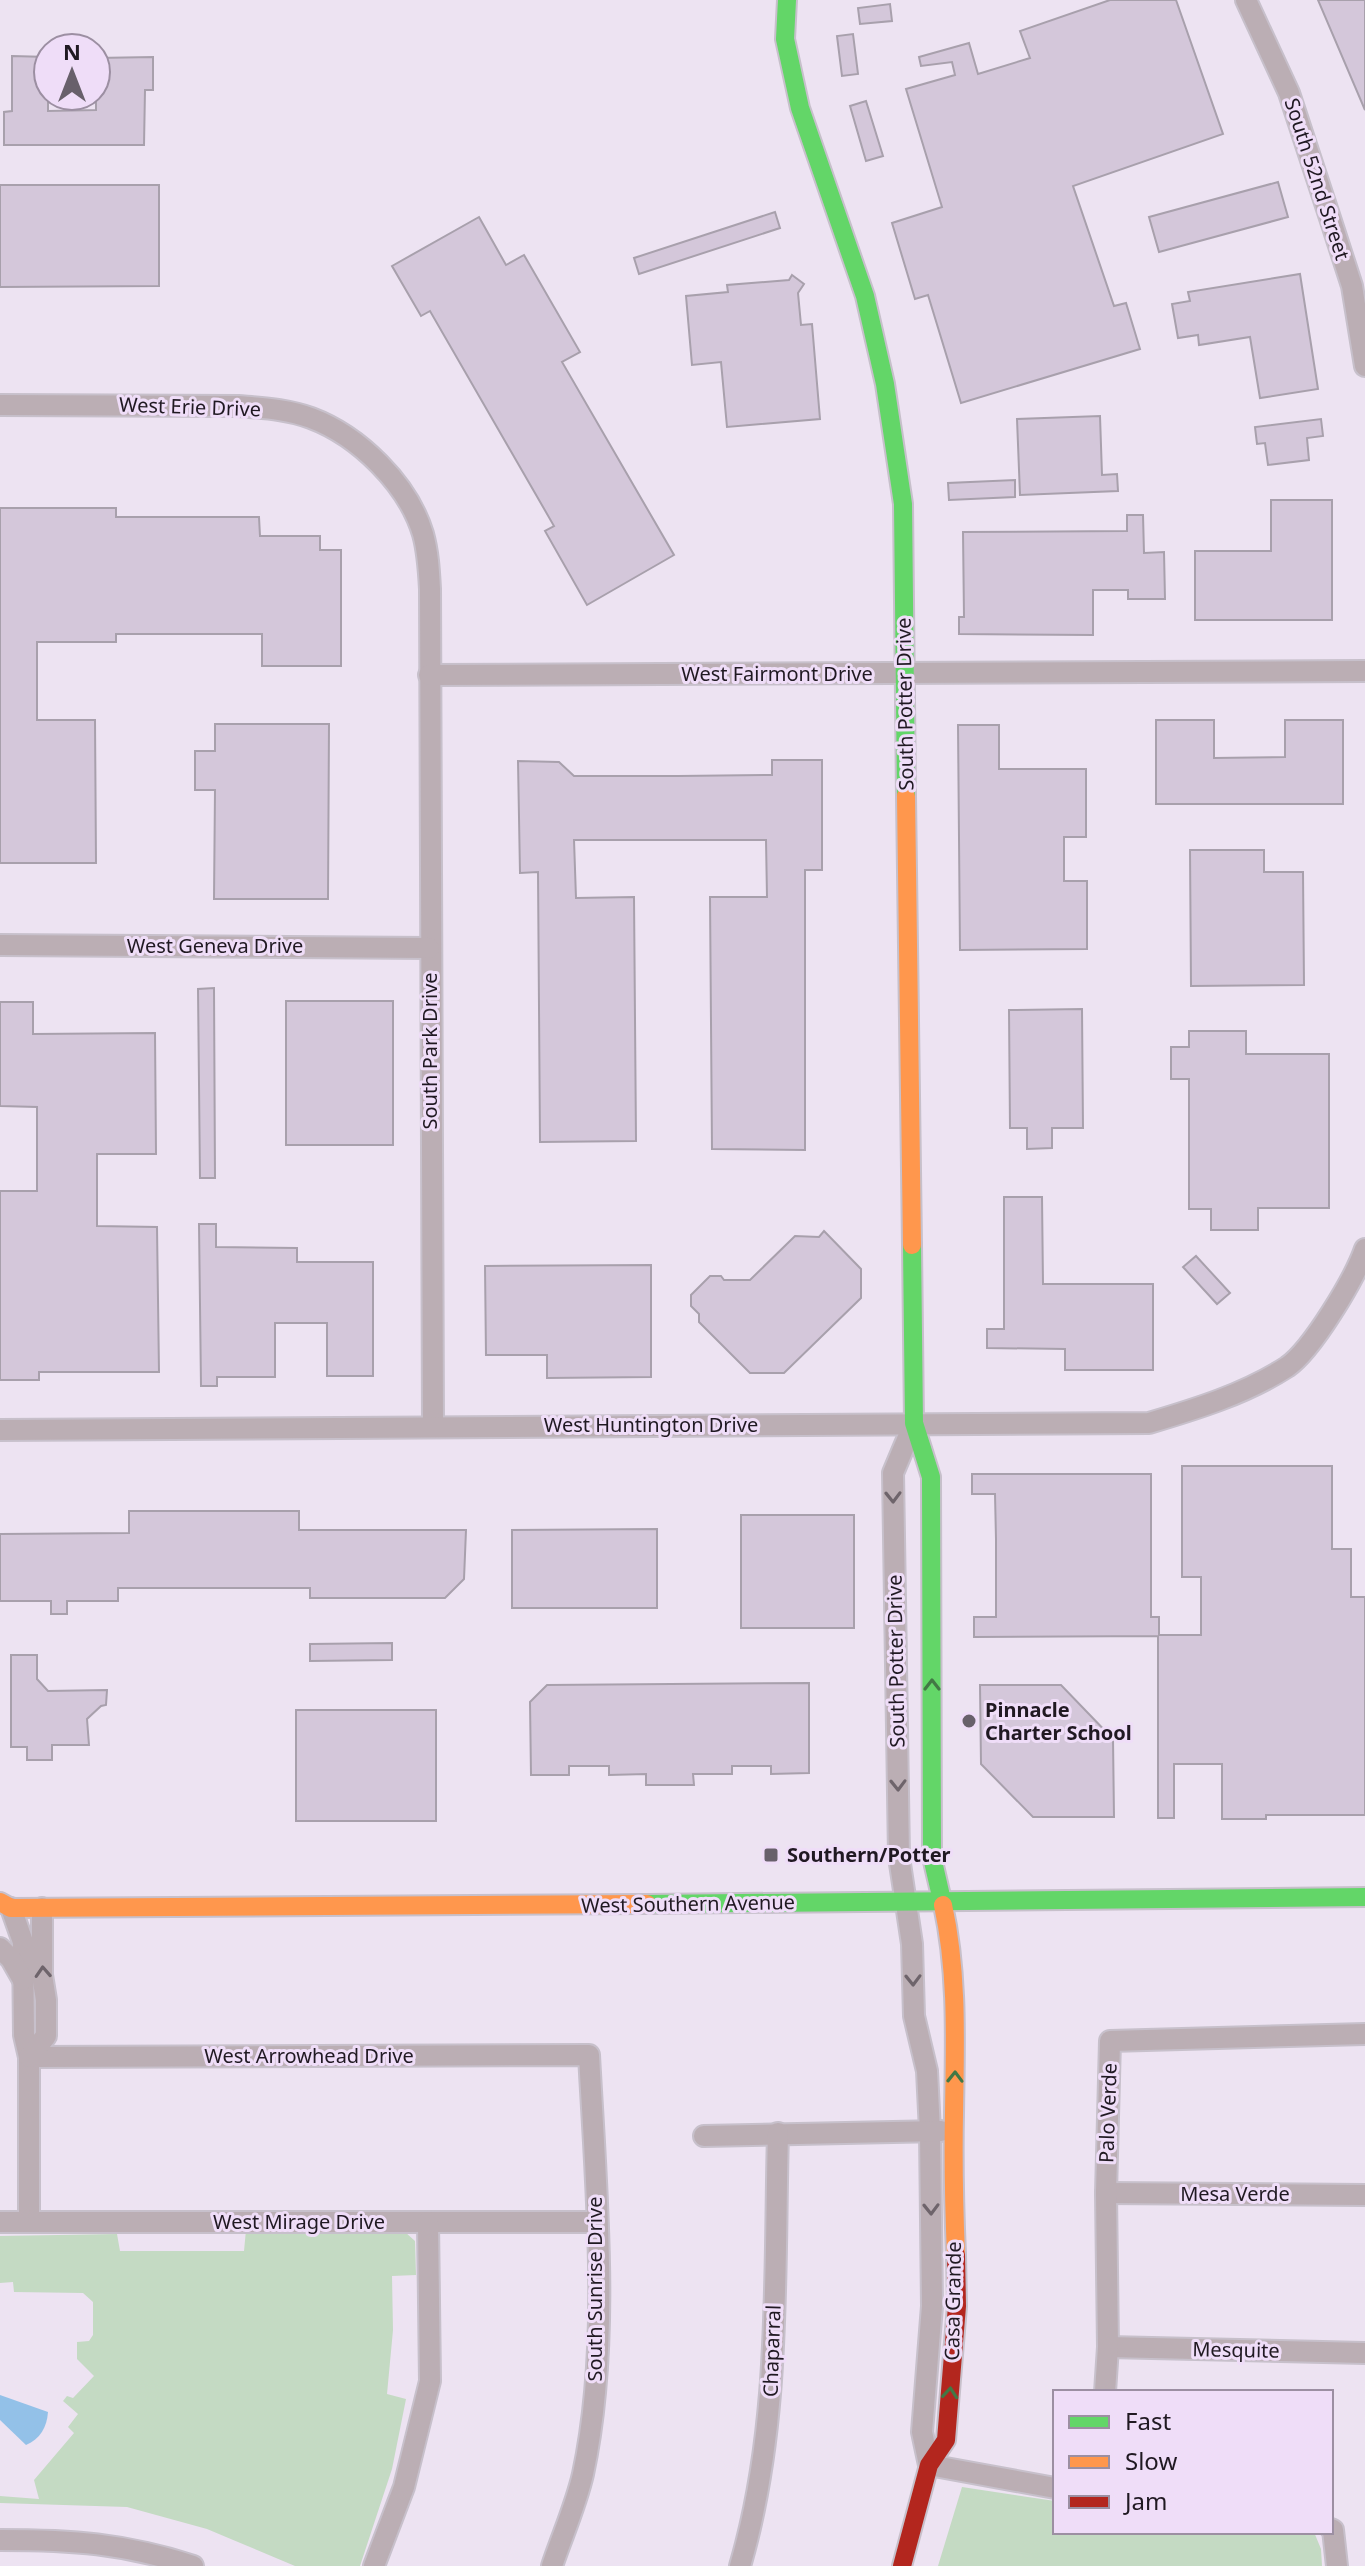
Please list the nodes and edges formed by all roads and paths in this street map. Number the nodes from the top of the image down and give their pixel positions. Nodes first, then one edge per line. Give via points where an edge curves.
1 (787, 0) edge
2 (1246, 0) edge
3 (1365, 366) edge
4 (0, 405) edge
5 (1365, 671) edge
6 (904, 673) junction
7 (429, 675) junction
8 (0, 945) edge
9 (429, 948) junction
10 (1365, 1249) edge
11 (914, 1423) junction
12 (433, 1426) junction
13 (0, 1430) edge
14 (1365, 1897) edge
15 (906, 1902) junction
16 (942, 1902) junction
17 (42, 1908) junction
18 (4, 1911) edge
19 (0, 1948) edge
20 (24, 1981) junction
21 (1365, 2034) edge
22 (589, 2055) joint
23 (29, 2057) junction
24 (930, 2131) junction
25 (953, 2131) junction
26 (778, 2133) junction
27 (704, 2136) dead end
28 (1106, 2193) junction
29 (1365, 2195) edge
30 (29, 2221) junction
31 (0, 2222) edge
32 (428, 2222) junction
33 (597, 2222) junction
34 (1108, 2347) junction
35 (1365, 2353) edge
36 (1105, 2390) edge
37 (929, 2465) junction
38 (1053, 2488) edge
39 (1333, 2530) edge
40 (0, 2540) edge
41 (193, 2566) edge
42 (374, 2566) edge
43 (552, 2566) edge
44 (740, 2566) edge
45 (902, 2566) edge
46 (1337, 2566) edge

1 - 6 street, South Potter Drive via 785,39 800,108 865,296 885,384 903,504
2 - 3 street, South 52nd Street via 1289,93 1330,218 1352,286
4 - 7 street, West Erie Drive via 250,407 310,418 347,435 391,476 422,531 429,561
5 - 6 street, West Fairmont Drive
6 - 7 street, West Fairmont Drive
6 - 11 street, South Potter Drive
7 - 9 street, South Park Drive
8 - 9 street, West Geneva Drive
9 - 12 street, South Park Drive
10 - 11 street, West Huntington Drive via 1325,1323 1289,1366 1218,1402 1149,1423
11 - 12 street, West Huntington Drive
11 -> 15 street, South Potter Drive via 893,1473 899,1857
16 -> 11 street, South Potter Drive via 932,1857 931,1477
12 - 13 street, West Huntington Drive
14 - 16 street, West Southern Avenue
15 - 16 street, West Southern Avenue
15 - 17 street, West Southern Avenue
15 -> 24 street, Casa Grande
25 -> 16 street, Casa Grande via 955,2013 951,1943
17 - 18 street, West Southern Avenue
23 -> 17 street via 46,2036
18 - 20 street via 23,1942
19 - 20 street
20 - 23 street
21 - 28 street, Palo Verde via 1110,2041
22 - 23 street, West Arrowhead Drive
22 - 33 street, South Sunrise Drive
23 - 30 street
24 - 25 street
24 - 26 street
24 -> 37 street, Casa Grande via 932,2306 922,2432
37 -> 25 street, Casa Grande via 946,2440 957,2306
26 - 27 street
26 - 44 street, Chaparral via 772,2393
28 - 29 street, Mesa Verde
28 - 34 street, Palo Verde
30 - 31 street, West Mirage Drive
30 - 32 street, West Mirage Drive
32 - 33 street, West Mirage Drive
32 - 42 street via 430,2381 404,2487
33 - 43 street, South Sunrise Drive via 597,2369 583,2475
34 - 35 street, Mesquite
34 - 36 street, Palo Verde
37 - 38 street
37 - 45 street, Casa Grande
39 - 46 street
40 - 41 street via 74,2540 152,2552

